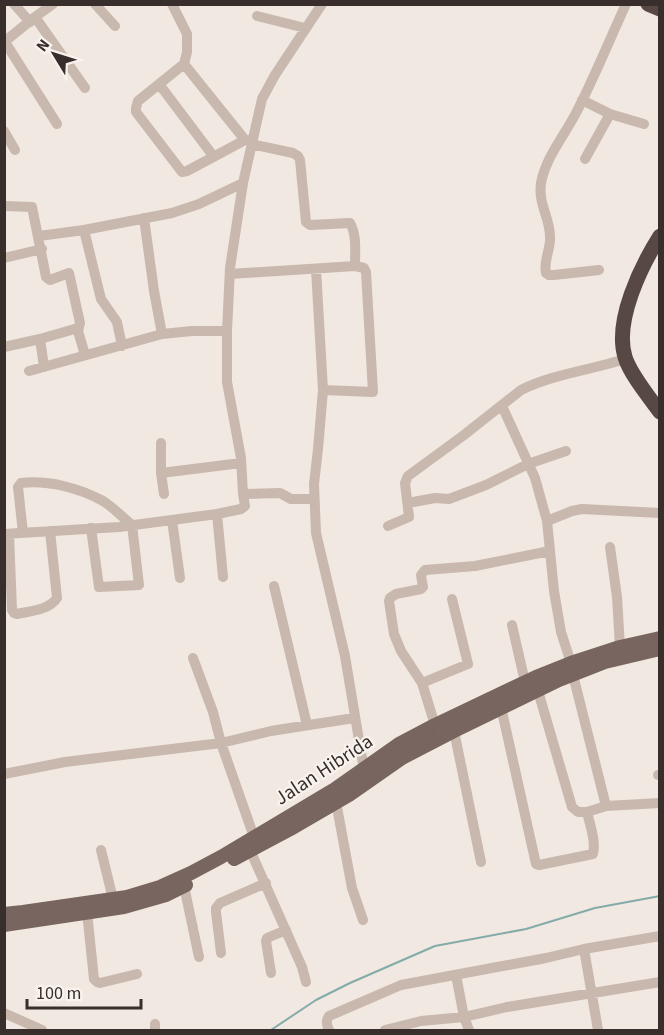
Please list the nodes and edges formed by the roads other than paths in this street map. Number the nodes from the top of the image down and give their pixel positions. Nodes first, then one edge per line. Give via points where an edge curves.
1 (14, 4) edge
2 (53, 4) edge
3 (95, 4) edge
4 (172, 4) edge
5 (322, 4) edge
6 (626, 4) edge
7 (648, 4) edge
8 (660, 9) edge
9 (257, 16) dead end
10 (32, 19) junction
11 (115, 26) dead end
12 (305, 28) junction
13 (5, 42) edge
14 (184, 63) junction
15 (159, 84) junction
16 (85, 88) dead end
17 (582, 100) junction
18 (610, 114) junction
19 (57, 124) dead end
20 (644, 124) dead end
21 (4, 130) edge
22 (250, 141) junction
23 (15, 150) dead end
24 (214, 157) junction
25 (585, 159) dead end
26 (243, 183) junction
27 (4, 206) edge
28 (144, 218) junction
29 (84, 230) junction
30 (39, 236) junction
31 (660, 236) edge
32 (42, 249) junction
33 (4, 258) edge
34 (355, 266) junction
35 (316, 269) junction
36 (599, 270) dead end
37 (230, 274) junction
38 (78, 328) junction
39 (227, 331) junction
40 (162, 334) junction
41 (40, 339) junction
42 (122, 346) junction
43 (4, 347) edge
44 (85, 355) junction
45 (625, 359) junction
46 (44, 367) junction
47 (29, 371) dead end
48 (323, 390) junction
49 (502, 405) junction
50 (660, 412) edge
51 (161, 443) dead end
52 (566, 451) dead end
53 (242, 463) junction
54 (528, 464) junction
55 (161, 473) junction
56 (164, 494) dead end
57 (243, 494) junction
58 (313, 499) junction
59 (408, 503) junction
60 (660, 513) edge
61 (217, 514) junction
62 (171, 520) junction
63 (547, 521) junction
64 (132, 525) junction
65 (388, 526) dead end
66 (91, 528) junction
67 (50, 531) junction
68 (23, 533) junction
69 (7, 534) edge
70 (610, 547) dead end
71 (550, 551) junction
72 (223, 577) dead end
73 (180, 578) dead end
74 (274, 586) dead end
75 (452, 599) dead end
76 (512, 625) dead end
77 (660, 638) edge
78 (620, 647) junction
79 (660, 649) edge
80 (193, 658) dead end
81 (572, 669) junction
82 (525, 682) junction
83 (422, 683) junction
84 (538, 691) junction
85 (501, 707) junction
86 (354, 718) junction
87 (307, 725) junction
88 (435, 725) junction
89 (454, 730) junction
90 (221, 743) junction
91 (364, 770) junction
92 (4, 774) edge
93 (336, 802) junction
94 (660, 803) edge
95 (606, 806) junction
96 (587, 812) junction
97 (269, 834) junction
98 (252, 843) junction
99 (101, 850) dead end
100 (481, 862) dead end
101 (266, 883) junction
102 (184, 886) junction
103 (113, 899) junction
104 (87, 912) junction
105 (4, 914) edge
106 (26, 917) junction
107 (363, 920) dead end
108 (4, 925) edge
109 (286, 930) junction
110 (660, 936) edge
111 (584, 949) junction
112 (221, 953) dead end
113 (199, 957) dead end
114 (271, 973) dead end
115 (137, 974) dead end
116 (456, 975) junction
117 (306, 982) dead end
118 (660, 982) edge
119 (592, 994) junction
120 (4, 1013) edge
121 (464, 1017) junction
122 (42, 1030) edge
123 (329, 1030) edge
124 (385, 1030) edge
125 (469, 1030) edge
126 (598, 1030) edge

1 - 10 street
2 - 10 street
3 - 11 street
4 - 14 street via 187,34
5 - 12 street
6 - 17 street
7 - 8 highway
9 - 12 street
10 - 13 street
10 - 16 street
12 - 22 street via 262,99
13 - 19 street
14 - 15 street
14 - 22 street
15 - 24 street
15 - 24 street via 138,101 136,112 180,171
17 - 18 street
17 - 36 street via 544,168 540,194 551,243 545,269 549,275
18 - 20 street
18 - 25 street
21 - 23 street
22 - 24 street
22 - 26 street
22 - 34 street via 298,156 306,222 350,223
26 - 28 street via 183,210
26 - 37 street
27 - 30 street via 32,207
28 - 29 street
28 - 40 street
29 - 30 street
29 - 42 street via 100,300 117,322
30 - 32 street
31 - 45 highway via 631,293 622,343
32 - 33 street
32 - 38 street via 48,279 69,273
34 - 35 street
34 - 48 street via 366,272 373,392
35 - 37 street
35 - 48 street
37 - 39 street
38 - 41 street
38 - 44 street
39 - 40 street
39 - 53 street via 227,382
40 - 42 street
41 - 43 street
41 - 46 street
42 - 44 street
44 - 46 street
45 - 49 street via 531,385
45 - 50 highway
46 - 47 street
48 - 58 street
49 - 54 street
49 - 59 street via 408,476
51 - 55 street
52 - 54 street
53 - 55 street
53 - 57 street
54 - 59 street via 449,499
54 - 63 street
55 - 56 street
57 - 58 street via 280,493 291,499
57 - 61 street via 245,506
58 - 86 street via 316,533 345,656
59 - 65 street via 408,519
60 - 63 street via 582,509
61 - 62 street
61 - 72 street
62 - 64 street
62 - 73 street
63 - 71 street
64 - 66 street
64 - 66 street via 139,585 99,587
64 - 68 street via 104,502 76,489 33,482 18,487
66 - 67 street
67 - 68 street
67 - 69 street via 57,598 49,606 17,614 12,610
68 - 69 street
70 - 78 street
71 - 81 street via 561,632
71 - 83 street via 475,566 425,570 421,589 391,597 394,634
74 - 87 street
75 - 83 street via 468,664
76 - 82 street
77 - 78 main road, Jalan Hibrida
78 - 81 main road, Jalan Hibrida
79 - 81 main road
80 - 90 street
81 - 82 main road, Jalan Hibrida
81 - 84 main road
81 - 95 street
82 - 88 main road, Jalan Hibrida
83 - 88 street
84 - 85 main road
84 - 96 street via 572,807
85 - 89 main road
85 - 96 street via 538,865 593,854
86 - 87 street
86 - 91 street
87 - 90 street
88 - 91 main road, Jalan Hibrida via 399,744
89 - 93 main road via 402,758
89 - 100 street
90 - 92 street via 93,758
90 - 98 street
91 - 97 main road, Jalan Hibrida
93 - 97 main road
93 - 107 street via 352,888
94 - 95 street
95 - 96 street
97 - 98 main road, Jalan Hibrida
98 - 101 street
98 - 102 main road
98 - 103 main road, Jalan Hibrida via 160,887
99 - 103 street
101 - 109 street
101 - 112 street via 216,908
102 - 104 main road via 124,907
102 - 113 street
103 - 106 main road, Jalan Hibrida
104 - 106 main road
104 - 115 street via 94,979 106,982
105 - 106 main road, Jalan Hibrida
106 - 108 main road
109 - 114 street via 267,938
109 - 117 street
110 - 111 street
111 - 116 street
111 - 119 street
116 - 121 street
116 - 123 street via 401,985 328,1016
118 - 119 street
119 - 121 street
119 - 126 street
120 - 122 street
121 - 124 street via 421,1021
121 - 125 street

